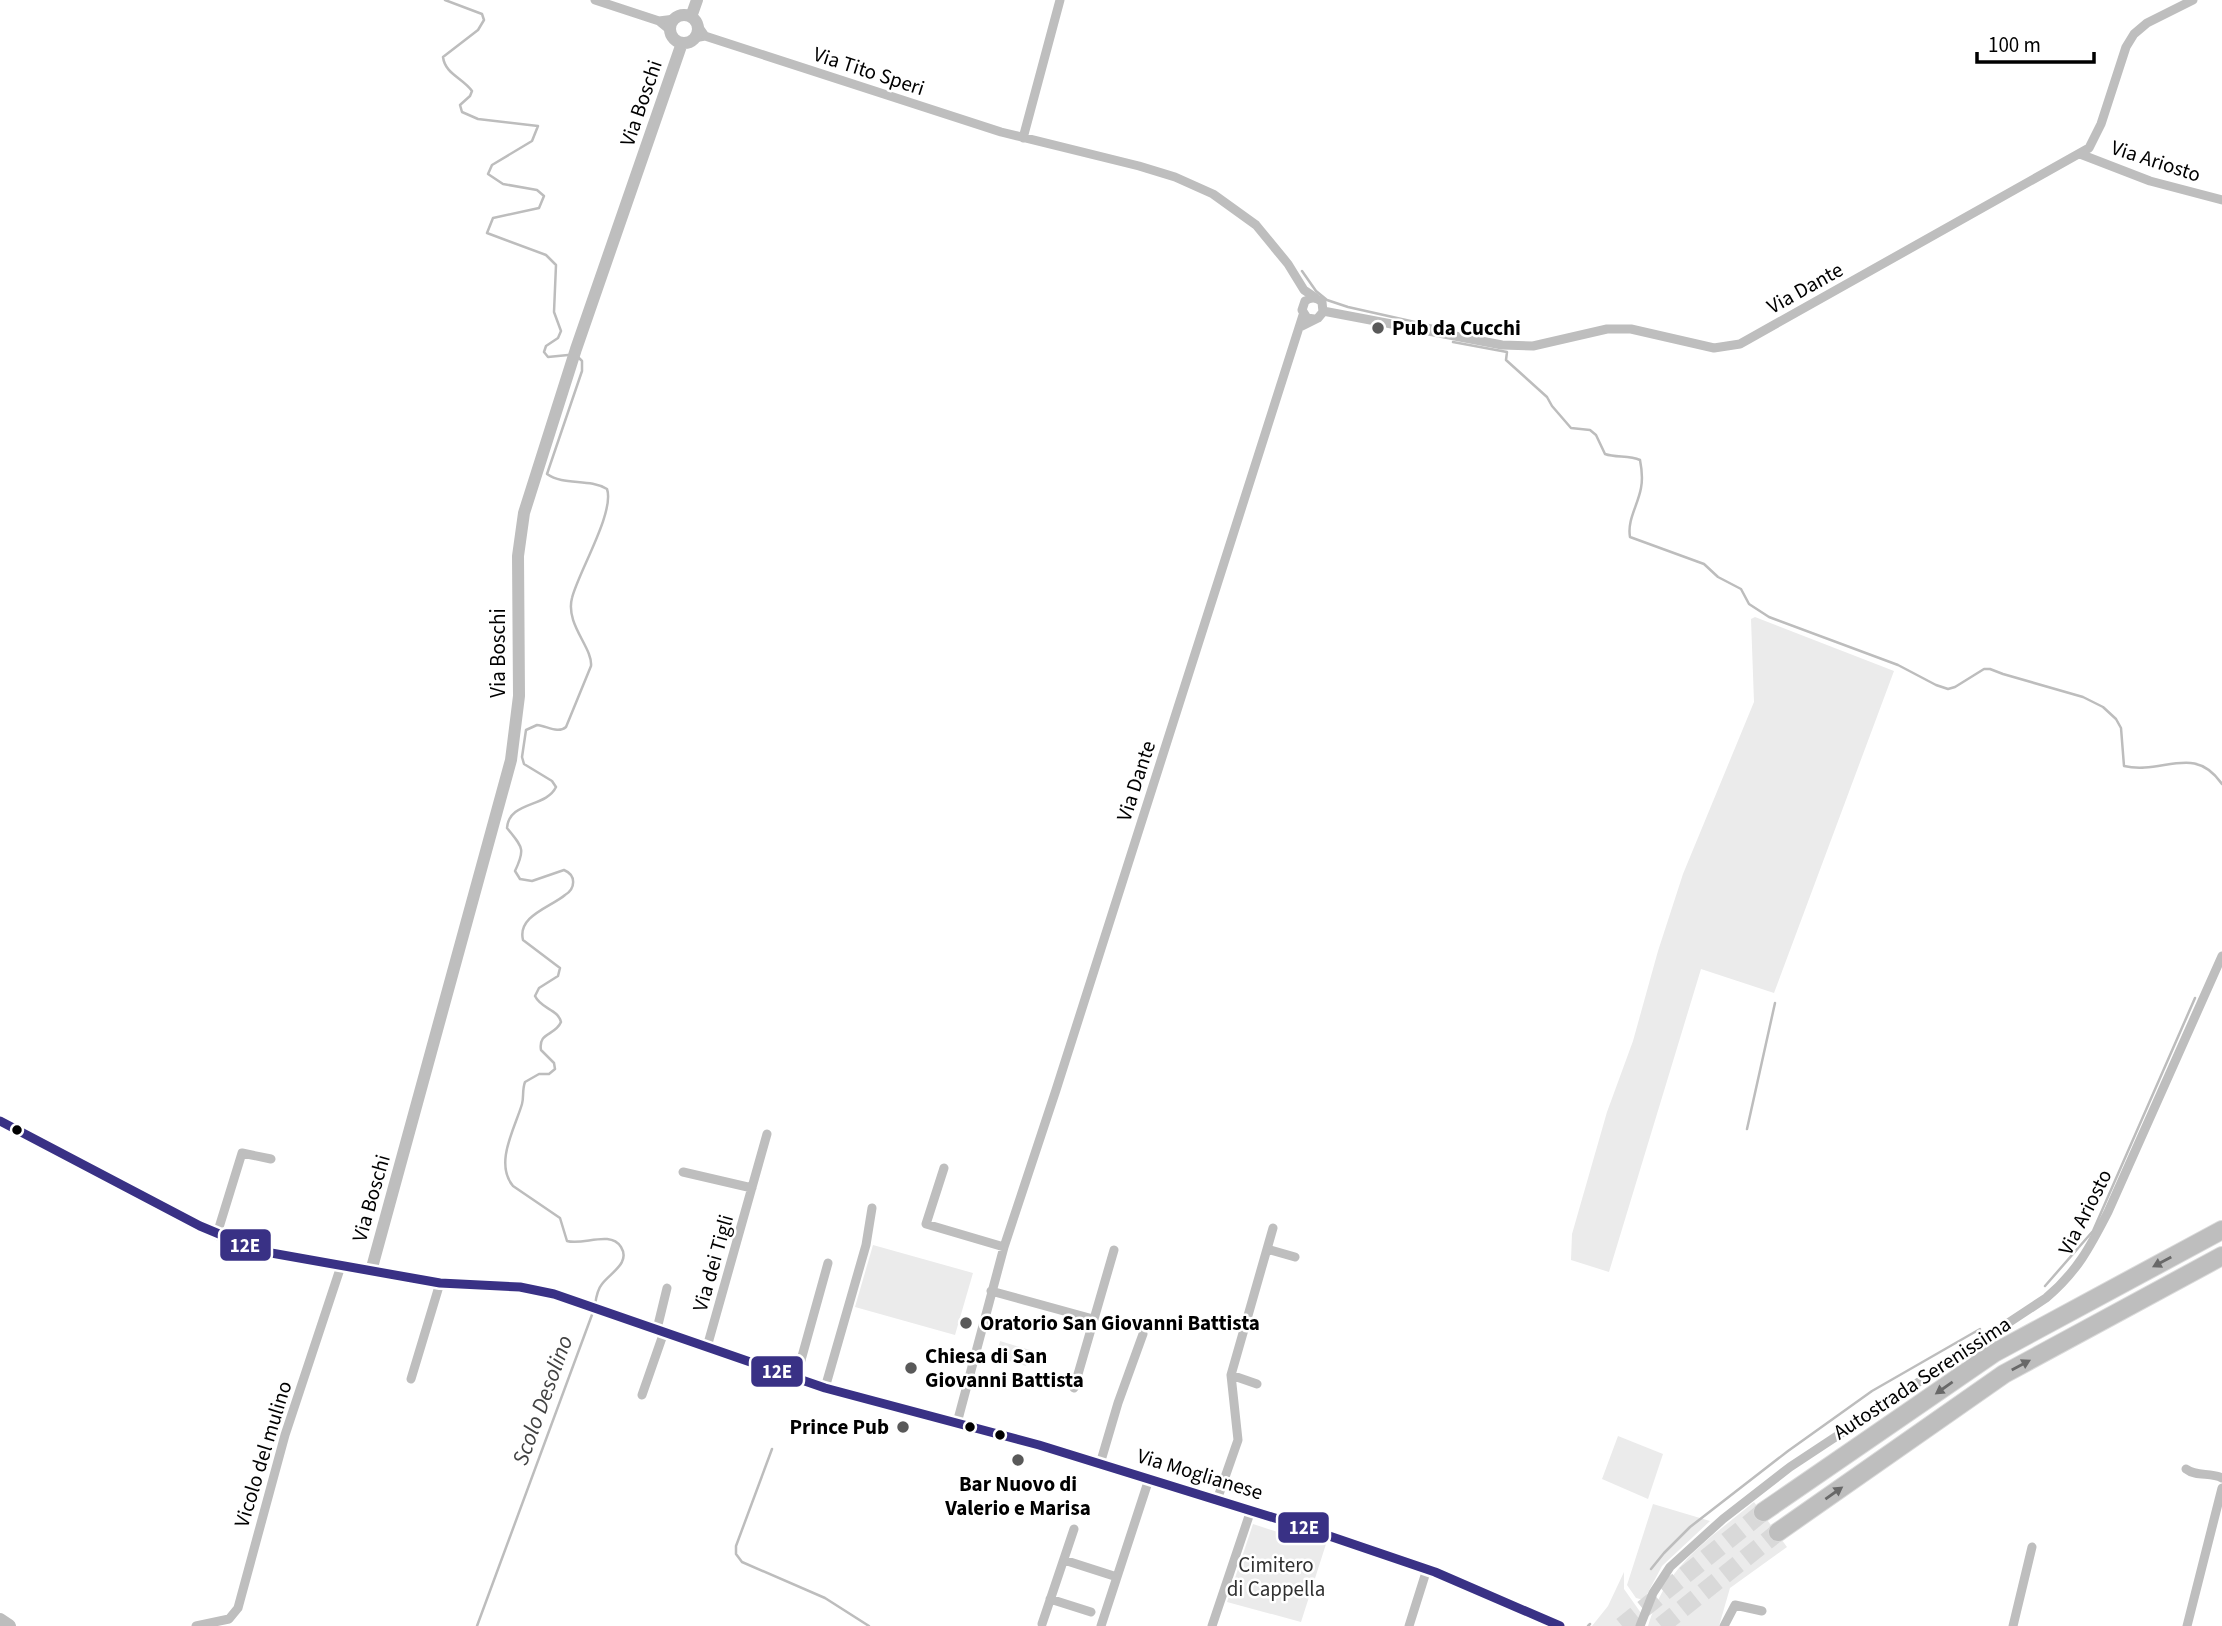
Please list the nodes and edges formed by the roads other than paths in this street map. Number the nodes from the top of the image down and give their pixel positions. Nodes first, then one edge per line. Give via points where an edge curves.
1 (595, 0) edge
2 (697, 0) edge
3 (1060, 0) edge
4 (2193, 0) edge
5 (673, 24) junction
6 (694, 32) junction
7 (1023, 138) junction
8 (2080, 154) junction
9 (2222, 200) edge
10 (1304, 290) junction
11 (1316, 298) junction
12 (1303, 310) junction
13 (1323, 311) junction
14 (1314, 320) junction
15 (1300, 327) junction
16 (2222, 956) edge
17 (0, 1121) edge
18 (767, 1134) dead end
19 (271, 1159) dead end
20 (944, 1168) dead end
21 (683, 1172) dead end
22 (752, 1188) junction
23 (872, 1208) dead end
24 (1273, 1228) dead end
25 (2222, 1230) edge
26 (217, 1234) junction
27 (1004, 1247) junction
28 (1267, 1249) junction
29 (1114, 1250) dead end
30 (2222, 1256) edge
31 (1294, 1257) dead end
32 (828, 1263) dead end
33 (341, 1266) junction
34 (371, 1271) junction
35 (440, 1283) junction
36 (667, 1288) dead end
37 (991, 1291) junction
38 (1093, 1320) junction
39 (660, 1330) junction
40 (1143, 1334) dead end
41 (707, 1347) junction
42 (1231, 1375) junction
43 (796, 1378) junction
44 (411, 1379) dead end
45 (1257, 1384) dead end
46 (825, 1388) junction
47 (1074, 1388) dead end
48 (642, 1395) dead end
49 (957, 1423) junction
50 (1100, 1464) junction
51 (2186, 1469) dead end
52 (2222, 1478) edge
53 (1149, 1479) junction
54 (2222, 1488) edge
55 (1217, 1500) junction
56 (1251, 1510) junction
57 (1763, 1512) tunnel mouth
58 (1074, 1529) dead end
59 (1778, 1532) tunnel mouth
60 (2032, 1547) dead end
61 (1064, 1560) junction
62 (1427, 1569) junction
63 (1117, 1577) junction
64 (1050, 1599) junction
65 (1762, 1611) dead end
66 (1091, 1612) dead end
67 (1042, 1624) dead end
68 (196, 1626) edge
69 (1101, 1626) edge
70 (1212, 1626) edge
71 (1409, 1626) edge
72 (1560, 1626) edge
73 (1640, 1626) edge
74 (1724, 1626) edge
75 (2013, 1626) edge
76 (2187, 1626) edge

1 - 5 street
2 - 6 street, Via Boschi
3 - 7 street
4 - 8 street, Via Dante via 2134,34 2101,124 2089,148
5 - 6 street via 682,15
5 - 6 street, Via Boschi via 677,41
6 - 7 street, Via Tito Speri
6 - 34 street, Via Boschi via 576,349 524,513 518,556 519,696 511,760
7 - 10 street, Via Tito Speri via 1139,166 1213,194 1256,225
8 - 9 street, Via Ariosto via 2150,181
8 - 13 street, Via Dante via 1741,344 1714,348 1630,329 1607,329 1533,346 1502,345
10 - 11 street, Via Tito Speri
10 - 12 street
11 - 12 street via 1307,299
11 - 13 street
12 - 14 street
12 - 15 street, Via Dante
13 - 14 street
14 - 15 street
15 - 27 street, Via Dante
16 - 73 street, Via Ariosto via 2108,1212 2076,1269 2046,1298 1790,1467 1723,1519 1670,1567
17 - 26 main road, Via Moglianese
18 - 22 street, Via dei Tigli
19 - 26 street via 242,1153
20 - 27 street via 926,1224
21 - 22 street, Via dei Tigli
22 - 41 street, Via dei Tigli
23 - 46 street via 866,1245
24 - 28 street
25 -> 57 highway, Autostrada Serenissima via 1994,1353
26 - 33 main road, Via Moglianese via 260,1251
27 - 37 street, Via Dante
28 - 31 street
28 - 42 street
29 - 38 street
59 -> 30 highway, Autostrada Serenissima via 2004,1374
32 - 43 street
33 - 34 main road, Via Moglianese
33 - 68 street, Vicolo del mulino via 285,1435 238,1608 229,1619
34 - 35 main road, Via Moglianese
35 - 39 main road, Via Moglianese via 528,1288
35 - 44 street
36 - 39 street
37 - 38 street
37 - 49 street, Via Dante
38 - 47 street
39 - 41 main road, Via Moglianese
39 - 48 street
40 - 50 street
41 - 43 main road, Via Moglianese
42 - 45 street
42 - 55 street via 1238,1440
43 - 46 main road, Via Moglianese
46 - 49 main road, Via Moglianese
49 - 50 main road, Via Moglianese
50 - 53 main road, Via Moglianese
51 - 52 street
53 - 55 main road, Via Moglianese
53 - 63 street
54 - 76 street
55 - 56 main road, Via Moglianese
56 - 62 main road, Via Moglianese
56 - 70 street
58 - 61 street
60 - 75 street
61 - 63 street
61 - 64 street
62 - 71 street
62 - 72 main road, Via Moglianese
63 - 69 street
64 - 66 street
64 - 67 street
65 - 74 street via 1735,1605

